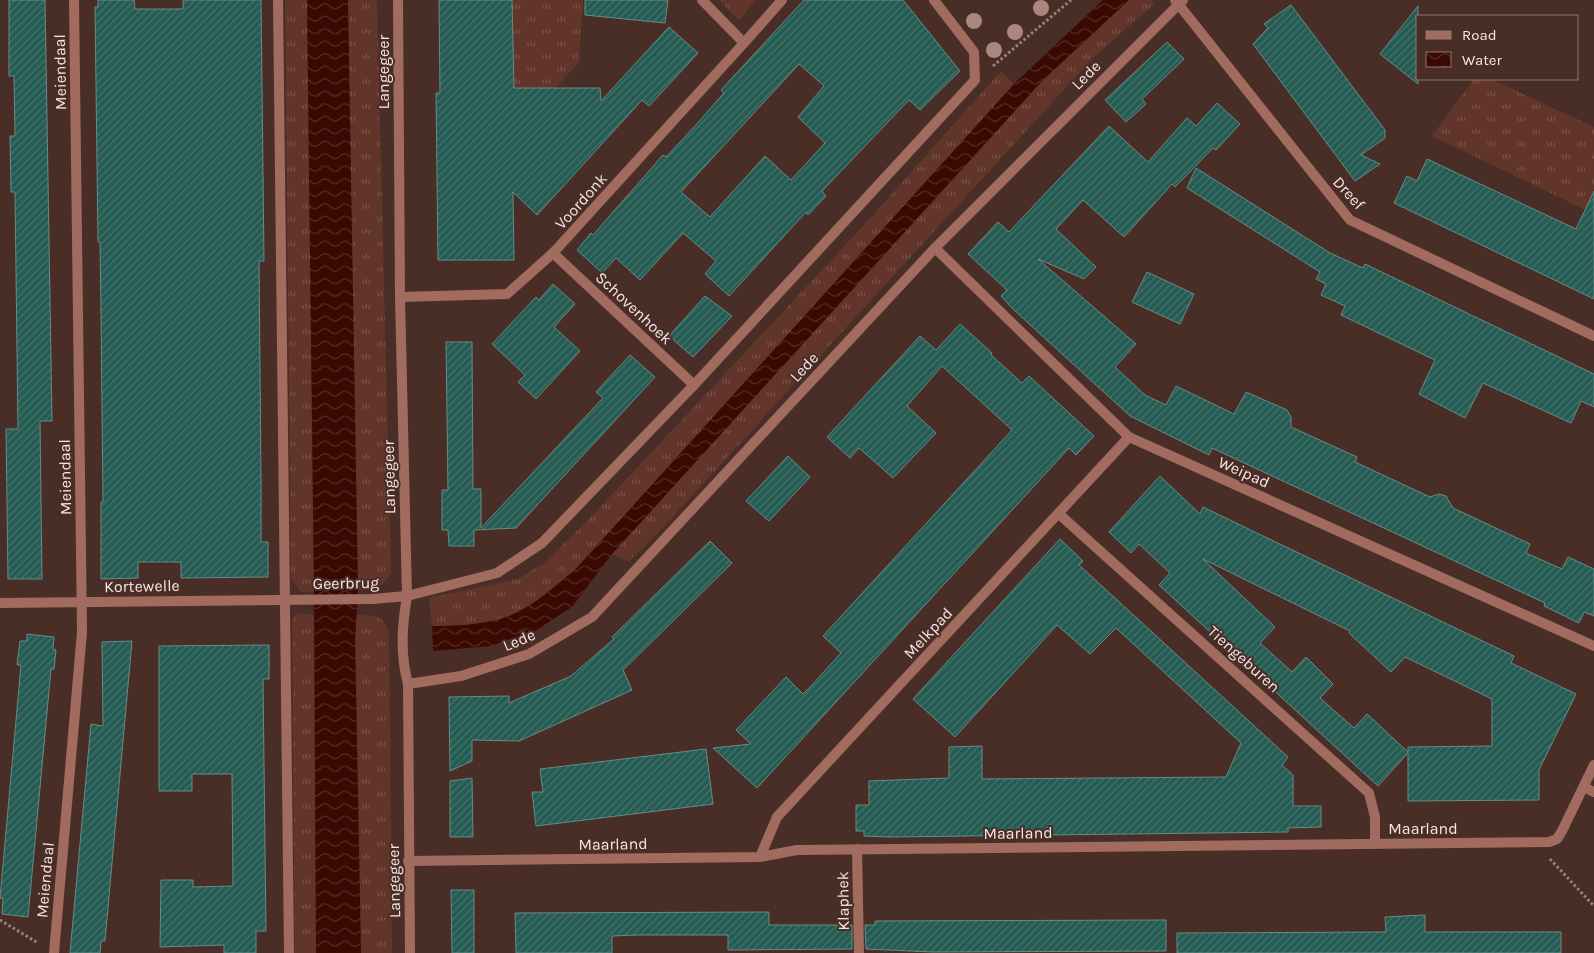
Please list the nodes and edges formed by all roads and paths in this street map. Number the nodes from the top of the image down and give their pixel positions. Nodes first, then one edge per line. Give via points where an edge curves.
1 (74, 0) edge
2 (278, 0) edge
3 (398, 0) edge
4 (702, 0) edge
5 (782, 0) edge
6 (934, 0) edge
7 (1071, 0) edge
8 (1178, 1) edge
9 (744, 43) junction
10 (975, 80) junction
11 (935, 248) junction
12 (553, 253) junction
13 (400, 297) junction
14 (1594, 336) edge
15 (694, 386) junction
16 (1129, 437) junction
17 (1060, 514) junction
18 (407, 596) junction
19 (284, 599) junction
20 (0, 602) edge
21 (81, 602) junction
22 (1594, 646) edge
23 (408, 684) junction
24 (1594, 765) edge
25 (1584, 787) junction
26 (1594, 792) edge
27 (1540, 842) junction
28 (1375, 844) junction
29 (857, 849) junction
30 (760, 857) junction
31 (408, 861) junction
32 (1594, 906) edge
33 (0, 920) edge
34 (50, 951) edge
35 (289, 953) edge
36 (410, 953) edge
37 (859, 953) edge

1 - 21 street, Meiendaal
2 - 19 street
3 - 13 street, Langegeer
4 - 9 street
5 - 9 street, Voordonk
6 - 10 street via 974,52
7 - 10 path
8 - 11 street, Lede
8 - 14 street, Dreef via 1350,220
9 - 12 street, Voordonk
10 - 15 street
11 - 16 street, Weipad
11 - 23 street, Lede via 592,617 530,654 460,676
12 - 13 street, Voordonk via 507,294
12 - 15 street, Schovenhoek
13 - 18 street, Langegeer
15 - 18 street via 542,543 497,572
16 - 17 street, Melkpad
16 - 22 street, Weipad
17 - 28 street, Tiengeburen via 1369,793 1375,817
17 - 30 street, Melkpad via 777,817
18 - 19 street, Geerbrug
18 - 23 street, Langegeer via 402,662
19 - 21 street, Kortewelle
19 - 35 street
20 - 21 street, Kortewelle
21 - 34 street, Meiendaal via 82,632
23 - 31 street, Langegeer
24 - 25 street, Maarland
25 - 26 street
25 - 27 street, Maarland via 1557,838
27 - 28 street, Maarland
27 - 32 path via 1549,859
28 - 29 street, Maarland
29 - 30 street, Maarland via 797,850
29 - 37 street, Klaphek
30 - 31 street, Maarland
31 - 36 street, Langegeer
33 - 34 path

